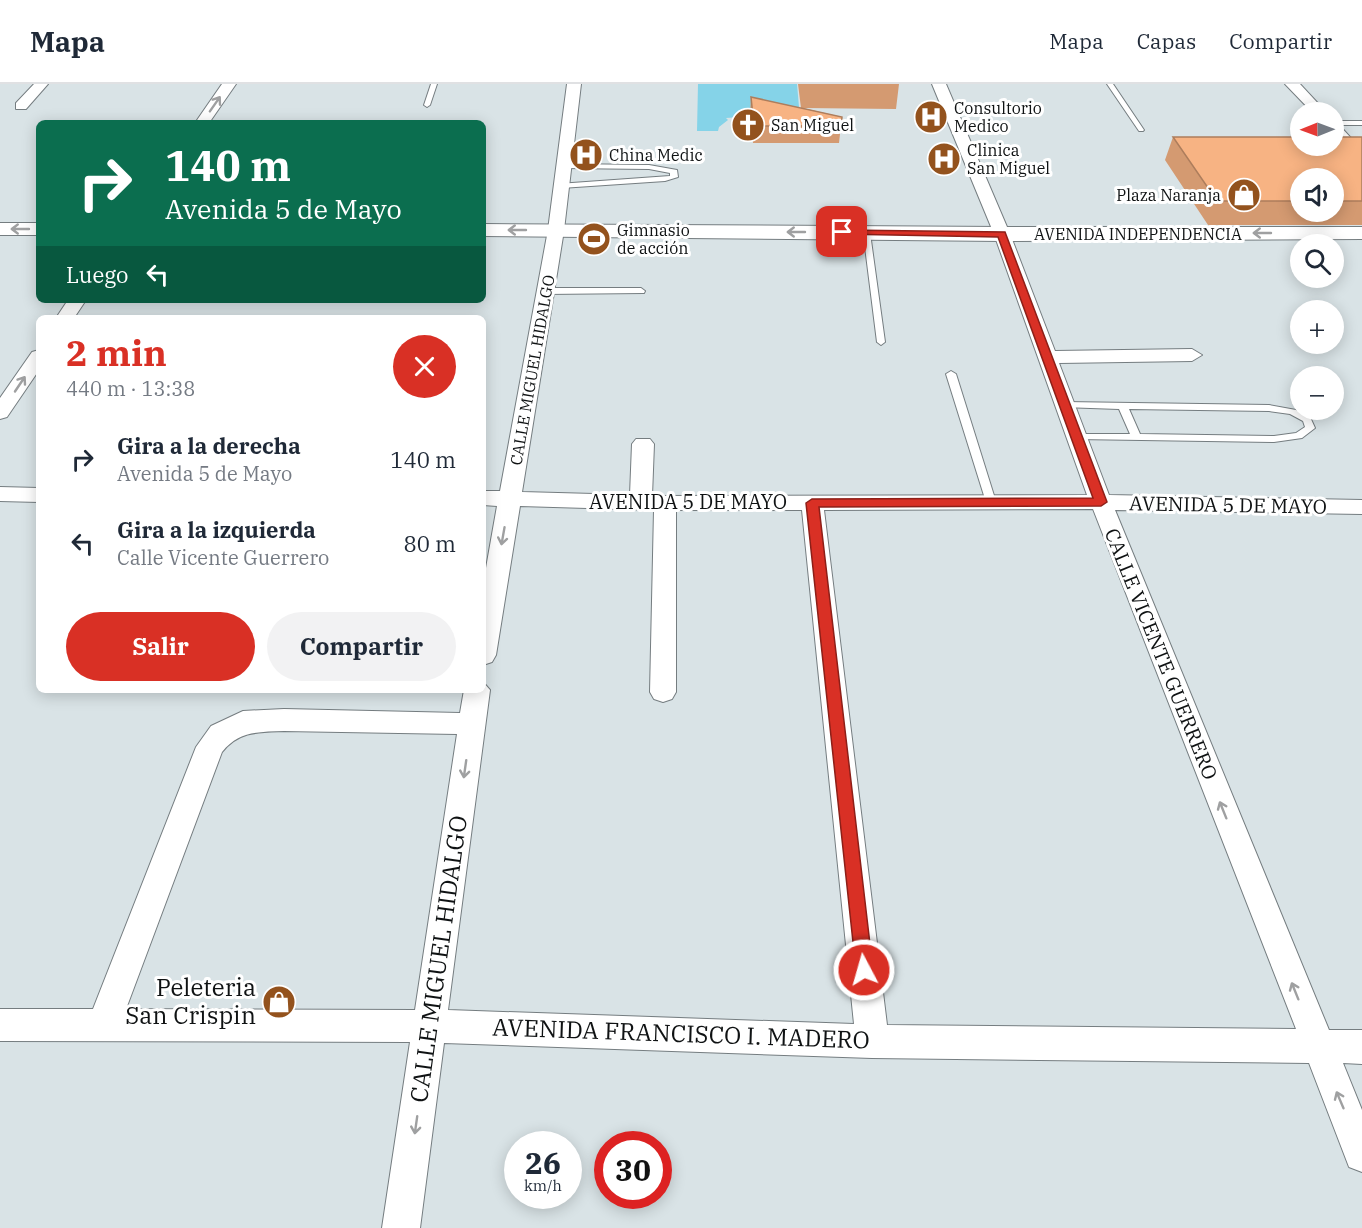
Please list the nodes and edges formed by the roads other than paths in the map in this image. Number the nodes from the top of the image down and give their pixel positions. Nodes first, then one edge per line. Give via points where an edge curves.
1 (41, 84) edge
2 (229, 84) edge
3 (434, 84) edge
4 (574, 84) edge
5 (939, 84) edge
6 (1110, 84) edge
7 (1292, 84) edge
8 (1309, 102) edge
9 (427, 105) dead end
10 (21, 106) dead end
11 (204, 120) edge
12 (1344, 123) edge
13 (1362, 123) edge
14 (1141, 130) dead end
15 (1344, 139) edge
16 (1362, 159) edge
17 (564, 166) junction
18 (561, 186) junction
19 (0, 229) edge
20 (36, 230) edge
21 (486, 230) edge
22 (556, 230) junction
23 (866, 233) junction
24 (1362, 233) edge
25 (1002, 234) junction
26 (545, 291) junction
27 (641, 291) dead end
28 (881, 342) dead end
29 (1192, 355) dead end
30 (1047, 357) junction
31 (36, 360) edge
32 (951, 374) dead end
33 (1065, 405) junction
34 (1123, 406) junction
35 (0, 413) edge
36 (1076, 436) junction
37 (1136, 436) junction
38 (643, 444) dead end
39 (0, 494) edge
40 (36, 495) edge
41 (486, 498) edge
42 (510, 498) junction
43 (992, 502) junction
44 (1101, 502) junction
45 (653, 503) junction
46 (812, 503) junction
47 (1362, 507) edge
48 (486, 638) edge
49 (663, 692) dead end
50 (476, 693) edge
51 (471, 724) junction
52 (0, 1025) edge
53 (429, 1026) junction
54 (103, 1027) junction
55 (872, 1041) junction
56 (1317, 1046) junction
57 (1362, 1047) edge
58 (1362, 1154) edge
59 (401, 1228) edge

1 - 10 street
11 -> 2 street
3 - 9 lane
4 - 17 street, CALLE MIGUEL HIDALGO
5 - 25 street, CALLE VICENTE GUERRERO
6 - 14 lane
7 - 8 street
12 - 13 lane
15 - 16 street
17 - 18 street, CALLE MIGUEL HIDALGO
17 - 18 lane via 649,167 675,172 674,177 665,179
18 - 22 street, CALLE MIGUEL HIDALGO
20 -> 19 main road
22 -> 21 main road, AVENIDA INDEPENDENCIA
23 -> 22 main road, AVENIDA INDEPENDENCIA
22 - 26 street, CALLE MIGUEL HIDALGO
23 - 25 main road, AVENIDA INDEPENDENCIA
23 - 28 lane
24 -> 25 main road, AVENIDA INDEPENDENCIA
25 - 30 street, CALLE VICENTE GUERRERO
26 - 27 lane
26 - 42 street, CALLE MIGUEL HIDALGO
29 - 30 street
30 - 33 street, CALLE VICENTE GUERRERO
35 -> 31 street
32 - 43 lane
33 - 34 lane
33 - 36 street, CALLE VICENTE GUERRERO
34 - 37 lane
34 - 37 lane via 1269,408 1293,412 1307,419 1310,428 1299,436 1274,439
36 - 37 lane
36 - 44 street, CALLE VICENTE GUERRERO
38 - 45 street
39 - 40 street
41 - 42 street, AVENIDA 5 DE MAYO
42 - 45 street, AVENIDA 5 DE MAYO
42 -> 48 street, CALLE MIGUEL HIDALGO
43 - 44 street, AVENIDA 5 DE MAYO
43 - 46 street, AVENIDA 5 DE MAYO
44 - 47 street, AVENIDA 5 DE MAYO
56 -> 44 street, CALLE VICENTE GUERRERO
45 - 46 street, AVENIDA 5 DE MAYO
45 - 49 street
46 - 55 street
50 - 51 street, CALLE MIGUEL HIDALGO
51 -> 53 street, CALLE MIGUEL HIDALGO
51 - 54 street via 285,720 243,722 221,734 210,747
52 - 54 street, AVENIDA FRANCISCO I. MADERO
53 - 54 street, AVENIDA FRANCISCO I. MADERO
53 - 55 street, AVENIDA FRANCISCO I. MADERO
53 -> 59 street, CALLE MIGUEL HIDALGO
55 - 56 street, AVENIDA FRANCISCO I. MADERO
56 - 57 street, AVENIDA FRANCISCO I. MADERO
58 -> 56 street, CALLE VICENTE GUERRERO

